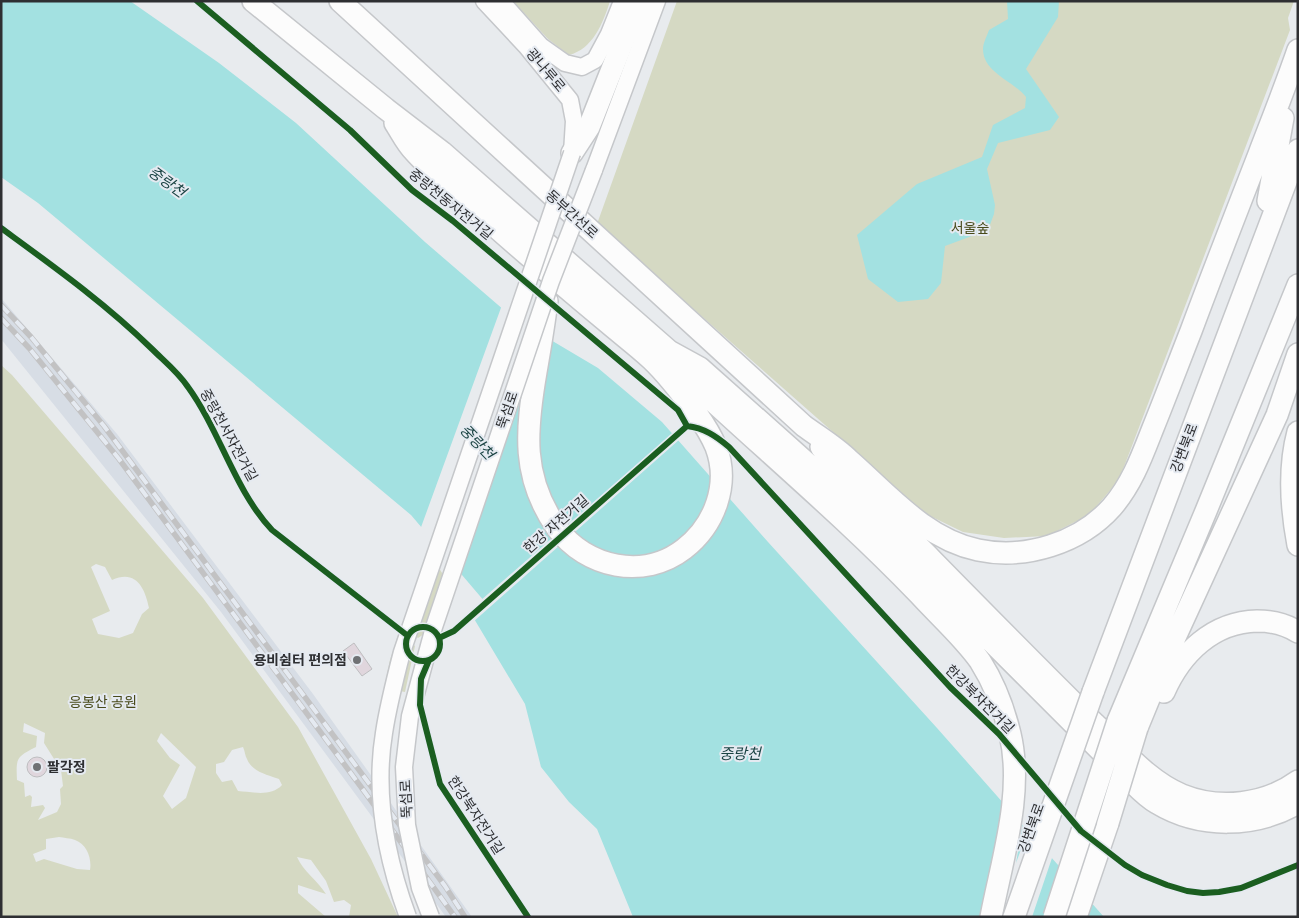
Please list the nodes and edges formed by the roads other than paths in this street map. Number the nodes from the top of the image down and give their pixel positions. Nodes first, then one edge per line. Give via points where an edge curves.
1 (254, 1) edge
2 (340, 1) edge
3 (484, 1) edge
4 (501, 1) edge
5 (657, 1) edge
6 (627, 2) edge
7 (1295, 59) edge
8 (1298, 150) edge
9 (572, 154) junction
10 (1259, 250) junction
11 (551, 281) junction
12 (1298, 285) edge
13 (1298, 354) edge
14 (661, 356) junction
15 (804, 426) junction
16 (1298, 432) edge
17 (1298, 545) edge
18 (1298, 632) edge
19 (1134, 726) junction
20 (1298, 781) edge
21 (1298, 803) edge
22 (408, 917) edge
23 (431, 917) edge
24 (991, 917) edge
25 (1014, 917) edge
26 (1054, 917) edge
27 (1076, 917) edge

1 - 14 highway via 442,152
2 - 15 highway, 동부간선로
3 - 9 main road, 광나루로 via 570,100 574,121
4 - 6 main road, 광나루로 via 542,46 565,63 582,67 595,60
5 - 11 main road, 뚝섬로, bridge
6 - 9 highway via 589,127
7 - 10 highway
7 - 15 highway via 1135,473 1124,492 1093,525 1073,537 1026,552 977,550 956,543 915,518 848,458
8 - 10 highway, 강변북로
9 - 22 main road, 뚝섬로, bridge via 405,644 389,704 383,735 382,800 393,872
10 - 25 highway, 강변북로, bridge via 1093,692
11 - 14 highway, bridge via 529,411 531,470 547,512 562,534 581,552 603,563 647,565 669,558 697,538 715,510 720,492 720,458 715,444
11 - 23 main road, 뚝섬로, bridge via 434,627 410,716 404,767 407,824 420,888
12 - 19 highway via 1206,511
13 - 19 highway via 1277,415
14 - 21 highway via 700,368 828,481 1133,784 1155,802 1191,818 1218,822 1260,818
14 - 24 highway via 897,572 980,662 994,686 1010,735 1014,762 1012,812
15 - 20 highway via 839,470 1072,702 1155,779 1184,796 1220,804 1257,800
16 - 17 highway via 1292,475
18 - 19 highway via 1279,623 1250,622 1228,625 1208,636 1175,671
19 - 26 highway, bridge
19 - 27 highway, bridge via 1108,823

